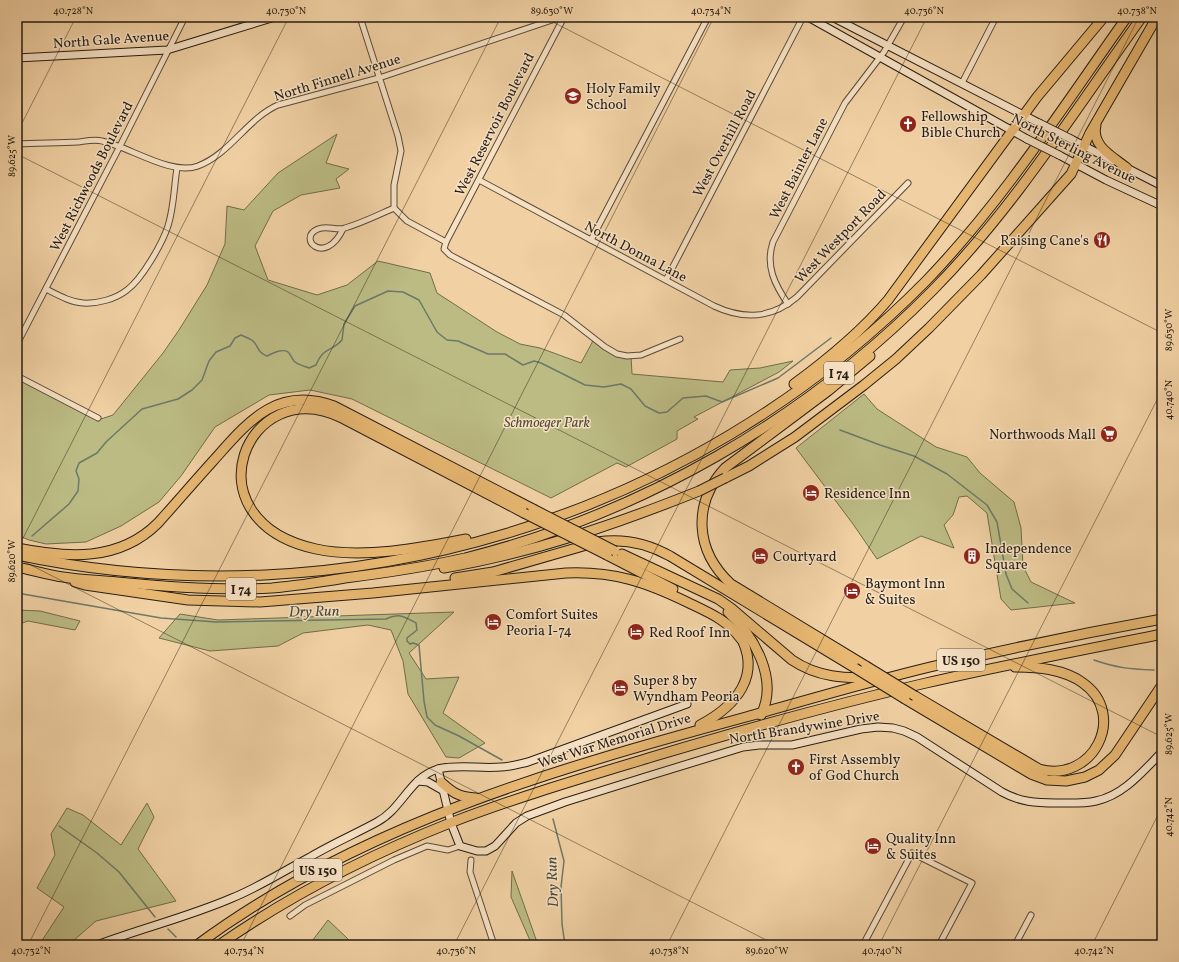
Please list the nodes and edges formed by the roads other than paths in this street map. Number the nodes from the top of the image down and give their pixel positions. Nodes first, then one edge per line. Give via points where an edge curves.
1 (185, 17) edge
2 (275, 17) edge
3 (360, 17) edge
4 (562, 17) edge
5 (708, 17) edge
6 (803, 17) edge
7 (808, 17) edge
8 (832, 17) edge
9 (904, 17) edge
10 (996, 17) edge
11 (1104, 17) edge
12 (1127, 17) edge
13 (1142, 17) edge
14 (1158, 17) edge
15 (167, 50) junction
16 (884, 52) junction
17 (17, 58) edge
18 (379, 78) junction
19 (962, 83) junction
20 (1024, 114) junction
21 (1098, 118) junction
22 (1013, 131) junction
23 (17, 144) edge
24 (120, 146) junction
25 (1084, 146) junction
26 (1077, 165) junction
27 (177, 168) junction
28 (1127, 168) junction
29 (479, 180) junction
30 (908, 184) dead end
31 (1162, 186) edge
32 (1162, 206) edge
33 (394, 208) junction
34 (343, 229) junction
35 (986, 231) junction
36 (591, 240) junction
37 (446, 242) junction
38 (666, 280) junction
39 (46, 289) junction
40 (788, 304) junction
41 (680, 339) dead end
42 (17, 344) edge
43 (17, 376) edge
44 (98, 418) dead end
45 (719, 441) junction
46 (496, 538) junction
47 (17, 548) edge
48 (614, 553) junction
49 (17, 555) edge
50 (17, 567) edge
51 (417, 568) junction
52 (64, 577) junction
53 (295, 600) junction
54 (1162, 619) edge
55 (1162, 634) edge
56 (741, 639) junction
57 (988, 669) junction
58 (894, 676) junction
59 (1162, 686) edge
60 (687, 704) dead end
61 (763, 712) junction
62 (685, 733) junction
63 (733, 733) junction
64 (1162, 752) edge
65 (438, 770) junction
66 (418, 780) junction
67 (441, 786) junction
68 (479, 798) junction
69 (448, 810) junction
70 (451, 823) junction
71 (460, 846) junction
72 (471, 860) dead end
73 (1031, 915) dead end
74 (290, 916) dead end
75 (97, 945) edge
76 (197, 945) edge
77 (220, 945) edge
78 (494, 945) edge
79 (862, 945) edge
80 (939, 945) edge
81 (1015, 945) edge

1 - 15 street, West Richwoods Boulevard
2 - 15 street, North Gale Avenue
3 - 18 street
4 - 18 street, North Finnell Avenue
4 - 29 street, West Reservoir Boulevard
5 - 36 street
6 - 38 street, West Overhill Road
7 - 16 street, North Sterling Avenue
8 - 16 street, North Sterling Avenue
9 - 16 street, West Bainter Lane
10 - 19 street
11 - 20 highway
12 - 45 highway, I 74 via 1004,189 977,224 930,276 893,312 824,370
13 - 35 highway, I 74 via 1037,166
14 - 21 highway
15 - 17 street, North Gale Avenue
15 - 24 street, West Richwoods Boulevard
16 - 19 street, North Sterling Avenue
16 - 22 street, North Sterling Avenue
16 - 40 street, West Bainter Lane via 845,103 773,242 771,271 775,284
18 - 27 street, North Finnell Avenue via 272,108 211,160 196,166
18 - 33 street via 401,150 394,185
19 - 20 street, North Sterling Avenue
20 - 22 highway
20 - 25 street, North Sterling Avenue, bridge
21 - 25 highway
21 - 28 highway via 1095,133 1097,142
22 - 26 street, North Sterling Avenue, bridge
22 - 45 highway via 871,320 835,353
23 - 24 street, North Finnell Avenue via 100,141
24 - 27 street, North Finnell Avenue
24 - 39 street, West Richwoods Boulevard
25 - 26 highway
25 - 28 street, North Sterling Avenue
26 - 32 street, North Sterling Avenue
26 - 51 highway, bridge via 1066,182 985,270 909,347 864,385 769,454 699,491 603,527 537,548 474,563 438,569
27 - 39 street via 168,226 150,262 127,290 99,302 84,303 70,300
28 - 31 street, North Sterling Avenue
29 - 36 street, North Donna Lane
29 - 37 street, West Reservoir Boulevard
30 - 40 street, West Westport Road
33 - 34 street
33 - 37 street via 407,221
34 - 34 street via 340,237 330,246 320,249 310,242 313,232 318,229
35 - 51 highway, I 74 via 934,289 865,353 802,401 725,451 643,494 572,524 489,551
35 - 57 highway, bridge via 925,303 886,341 828,392 725,468 710,488 705,502 702,526 703,538 713,563 726,580 1039,769 1063,771 1080,764 1096,749 1102,734 1103,718 1099,702 1087,685 1065,674 1041,668
36 - 38 street, North Donna Lane
37 - 41 street via 444,249 448,253 568,318 616,354 641,355
38 - 40 street, North Donna Lane via 714,306 735,314 761,315
39 - 42 street, West Richwoods Boulevard
43 - 44 street
45 - 46 highway, I 74 via 662,472 599,501
46 - 48 highway, bridge via 477,537 363,553 325,550 297,544 260,522 251,509 242,486 243,457 254,435 272,419 298,409 323,411 342,418 524,513
46 - 49 highway, I 74 via 364,566 246,577 150,574 90,568
47 - 48 highway, bridge via 51,554 87,555 112,551 132,543 158,523 253,418 270,408 296,401 312,401 334,406
48 - 56 highway via 714,610 731,624
48 - 58 highway via 718,599 792,660 810,670 844,678
48 - 61 highway via 711,600 738,622 755,646 763,666 767,692
50 - 52 highway, I 74
51 - 52 highway, I 74 via 270,588 168,587
52 - 53 highway via 85,585 188,600
53 - 56 highway via 566,573 597,573 634,580 671,594 724,621
53 - 59 highway, bridge via 478,575 597,542 629,541 651,546 1031,774 1047,780 1078,779 1092,774 1109,762
54 - 58 highway, West War Memorial Drive / US 150 via 1029,645
55 - 57 highway, West War Memorial Drive / US 150
56 - 62 highway via 748,664 740,691 722,712
57 - 63 highway, West War Memorial Drive / US 150 via 871,696
58 - 61 highway, West War Memorial Drive / US 150
60 - 65 street via 528,762 502,767 467,766
61 - 62 highway, West War Memorial Drive / US 150
61 - 63 highway via 754,724
62 - 68 highway, West War Memorial Drive / US 150
63 - 70 highway, West War Memorial Drive / US 150 via 559,786
64 - 71 street, North Brandywine Drive via 1128,785 1104,799 1089,802 1037,802 1015,798 1000,791 911,733 887,727 868,728 794,744 739,748 527,816 516,823 495,846 486,851
65 - 66 street
65 - 67 street
66 - 67 street
66 - 75 street via 386,817 242,894
67 - 68 highway via 464,797
67 - 69 street
68 - 69 highway, West War Memorial Drive / US 150
69 - 70 street
69 - 76 highway, West War Memorial Drive / US 150 via 381,838 313,873
70 - 71 street
70 - 77 highway, West War Memorial Drive / US 150 via 340,873 267,914
71 - 74 street, North Brandywine Drive via 448,850 427,846 333,891
72 - 78 street via 470,872
73 - 81 street
79 - 80 street via 912,852 972,883

